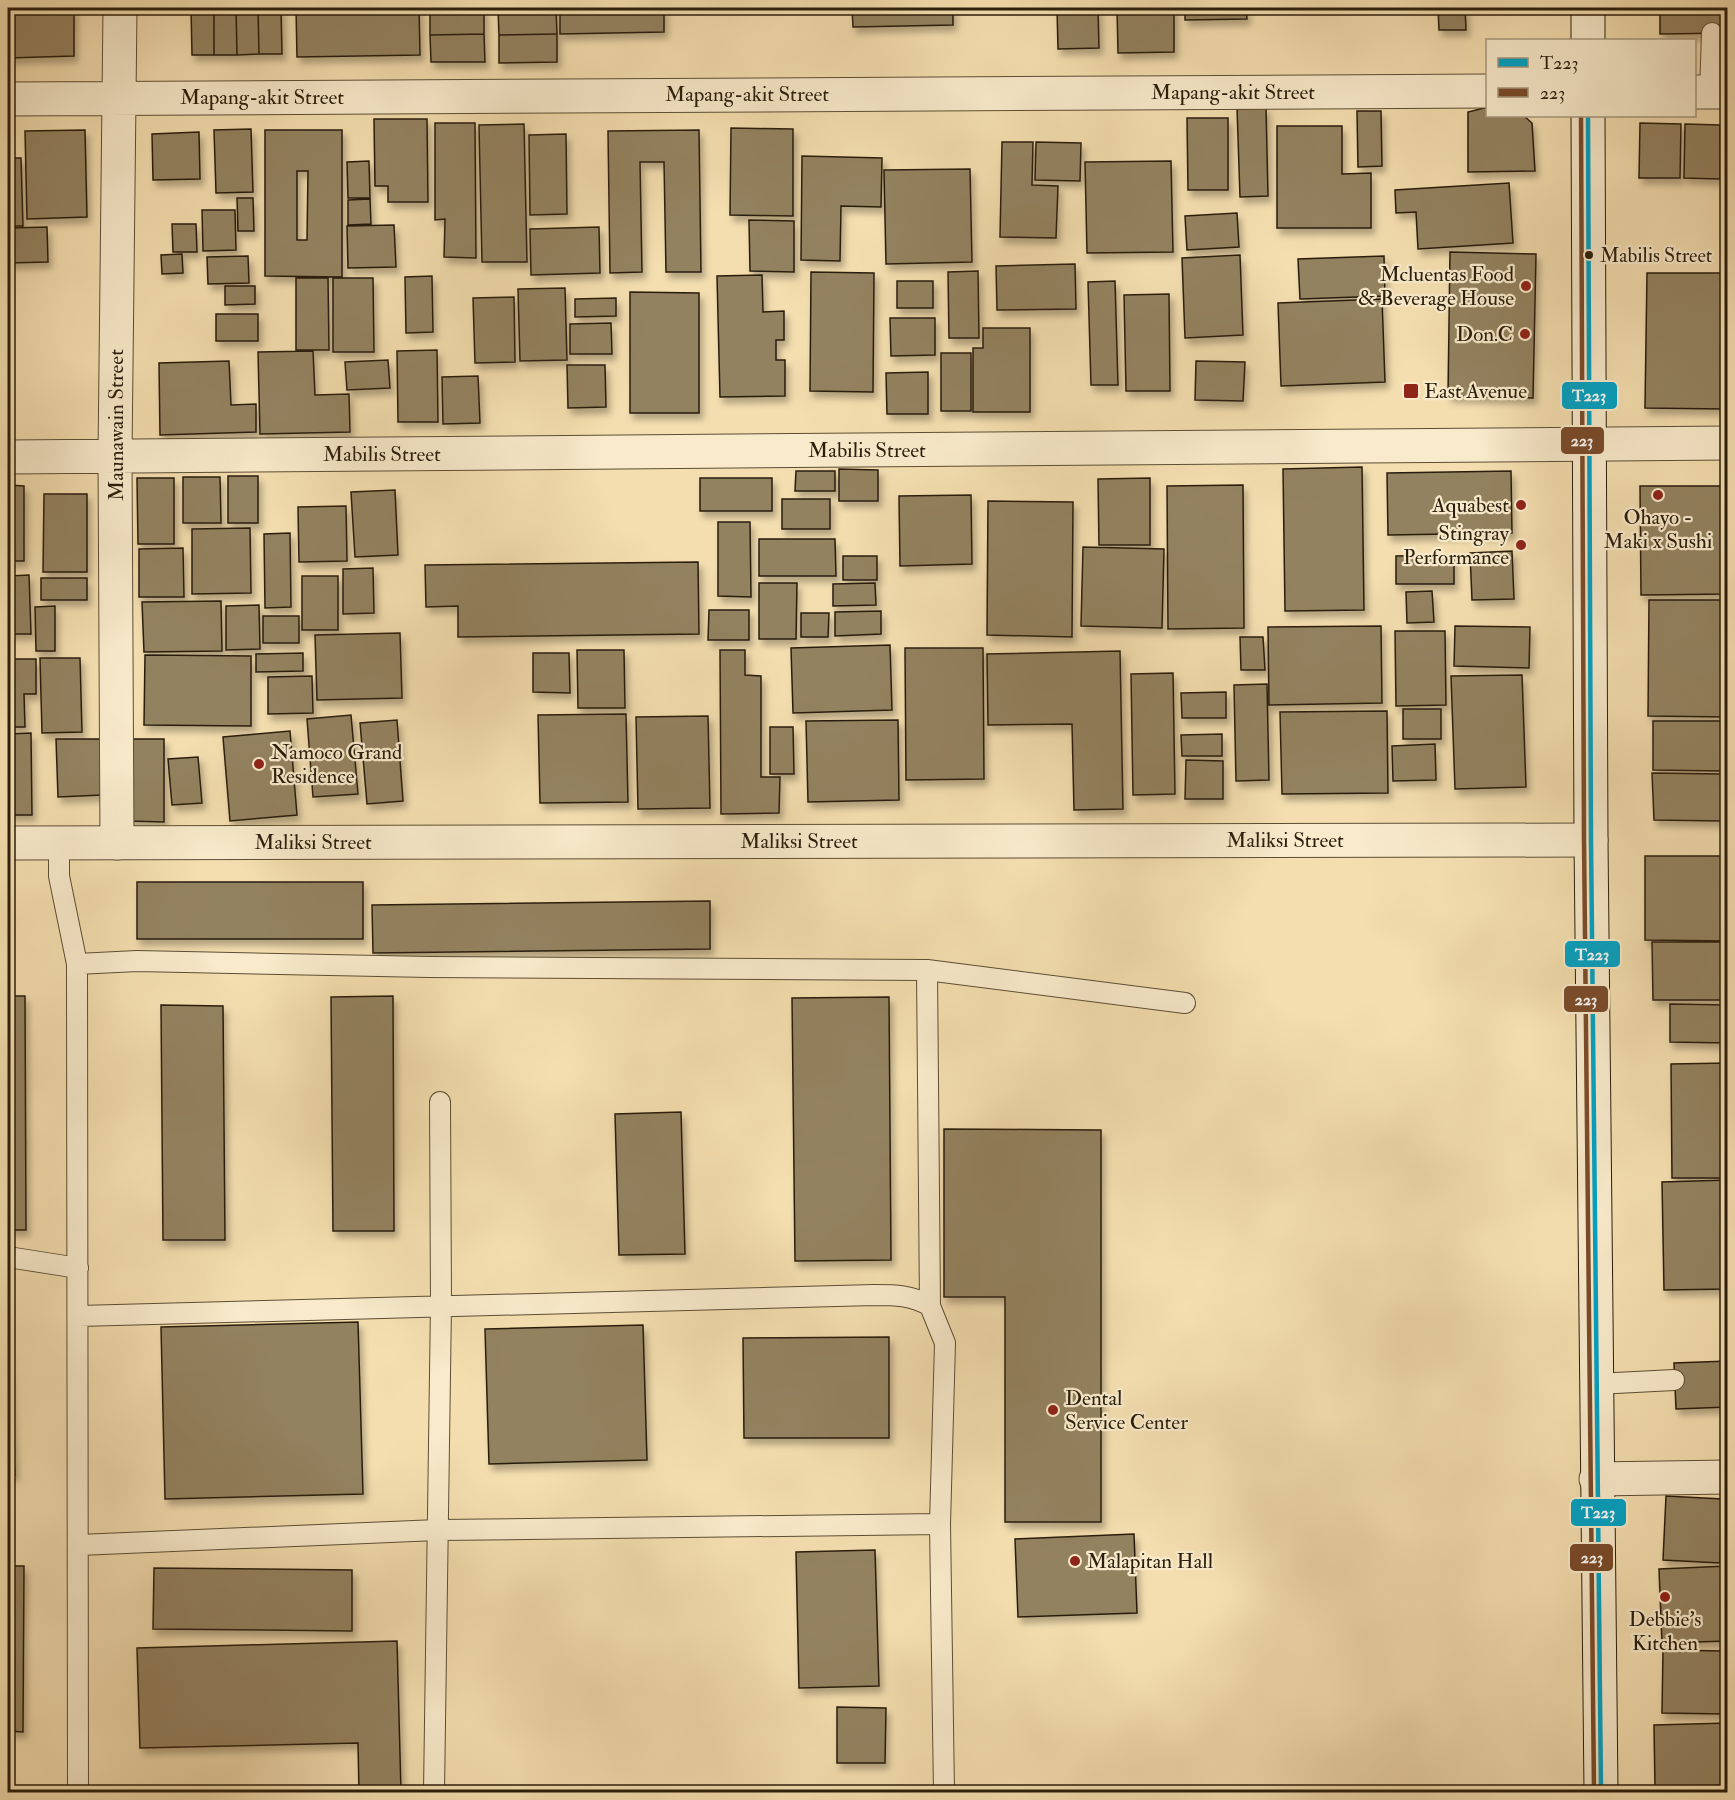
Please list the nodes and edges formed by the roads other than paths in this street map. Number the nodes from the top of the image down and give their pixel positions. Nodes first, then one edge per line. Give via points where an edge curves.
1 (120, 8) edge
2 (1588, 8) edge
3 (1712, 33) dead end
4 (1588, 39) edge
5 (1486, 91) edge
6 (1711, 92) edge
7 (120, 98) junction
8 (8, 99) edge
9 (1588, 117) edge
10 (1728, 443) edge
11 (1588, 444) junction
12 (115, 456) junction
13 (8, 458) edge
14 (1591, 840) junction
15 (8, 843) edge
16 (59, 843) junction
17 (117, 843) junction
18 (77, 964) junction
19 (927, 970) junction
20 (1185, 1003) dead end
21 (440, 1102) dead end
22 (8, 1257) edge
23 (78, 1268) junction
24 (441, 1305) junction
25 (930, 1306) junction
26 (79, 1316) junction
27 (1674, 1380) dead end
28 (1596, 1384) junction
29 (1728, 1477) edge
30 (1596, 1479) junction
31 (940, 1524) junction
32 (438, 1530) junction
33 (79, 1545) junction
34 (78, 1792) edge
35 (434, 1792) edge
36 (944, 1792) edge
37 (1601, 1792) edge

1 - 7 street, Maunawain Street
2 - 4 street
3 - 6 lane
5 - 7 street, Mapang-akit Street
7 - 8 street, Mapang-akit Street
7 - 12 street, Maunawain Street
9 - 11 street
10 - 11 street, Mabilis Street
11 - 12 street, Mabilis Street
11 - 14 street
12 - 13 street, Mabilis Street
12 - 17 street, Maunawain Street
14 - 17 street, Maliksi Street
14 - 28 street
15 - 16 street, Maliksi Street
16 - 17 street, Maliksi Street
16 - 18 lane via 59,876
18 - 19 lane via 137,961
18 - 23 lane
19 - 20 lane
19 - 25 lane
21 - 24 lane
22 - 23 lane
23 - 26 lane
24 - 25 lane via 901,1295
24 - 26 lane
24 - 32 lane
25 - 31 lane via 945,1343
26 - 33 lane
27 - 28 lane
28 - 30 street
29 - 30 street
30 - 37 street
31 - 32 lane
31 - 36 lane
32 - 33 lane
32 - 35 lane
33 - 34 lane

